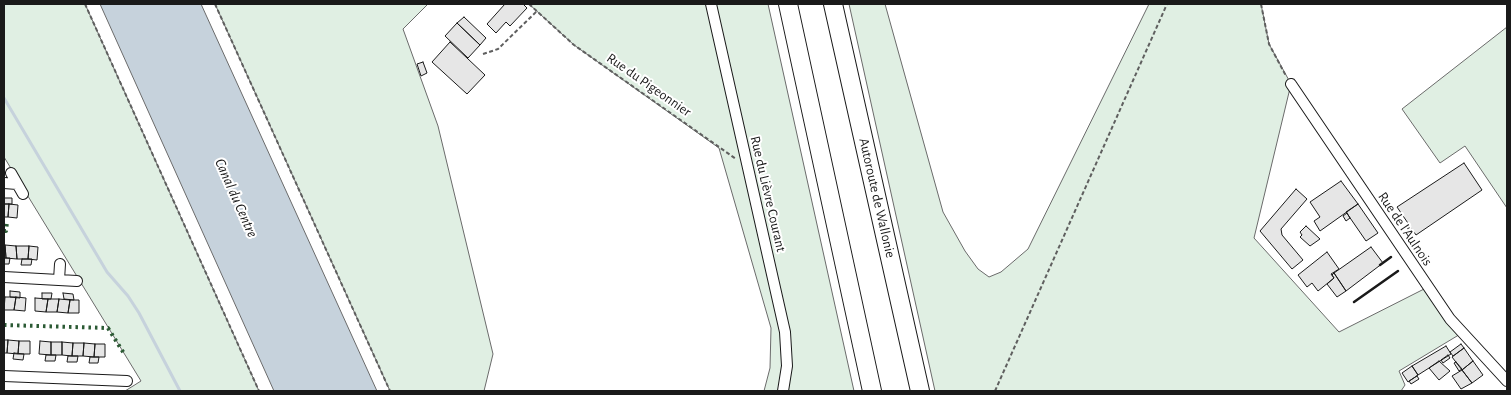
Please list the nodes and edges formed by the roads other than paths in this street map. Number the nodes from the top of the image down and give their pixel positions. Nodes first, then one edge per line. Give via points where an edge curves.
1 (711, 4) edge
2 (788, 4) edge
3 (833, 4) edge
4 (1291, 84) road end
5 (11, 173) dead end
6 (4, 184) edge
7 (17, 184) junction
8 (23, 194) dead end
9 (60, 264) dead end
10 (4, 277) edge
11 (59, 280) junction
12 (77, 281) dead end
13 (4, 376) edge
14 (127, 381) dead end
15 (1507, 381) edge
16 (783, 391) edge
17 (872, 391) edge
18 (920, 391) edge

1 - 16 street, Rue du Lièvre Courant via 785,332 787,366
2 - 17 highway
3 - 18 highway, Autoroute de Wallonie
4 - 15 street, Rue de l'Aulnois via 1450,319
5 - 7 street
6 - 7 street
7 - 8 street
9 - 11 street
10 - 11 street
11 - 12 street
13 - 14 street

